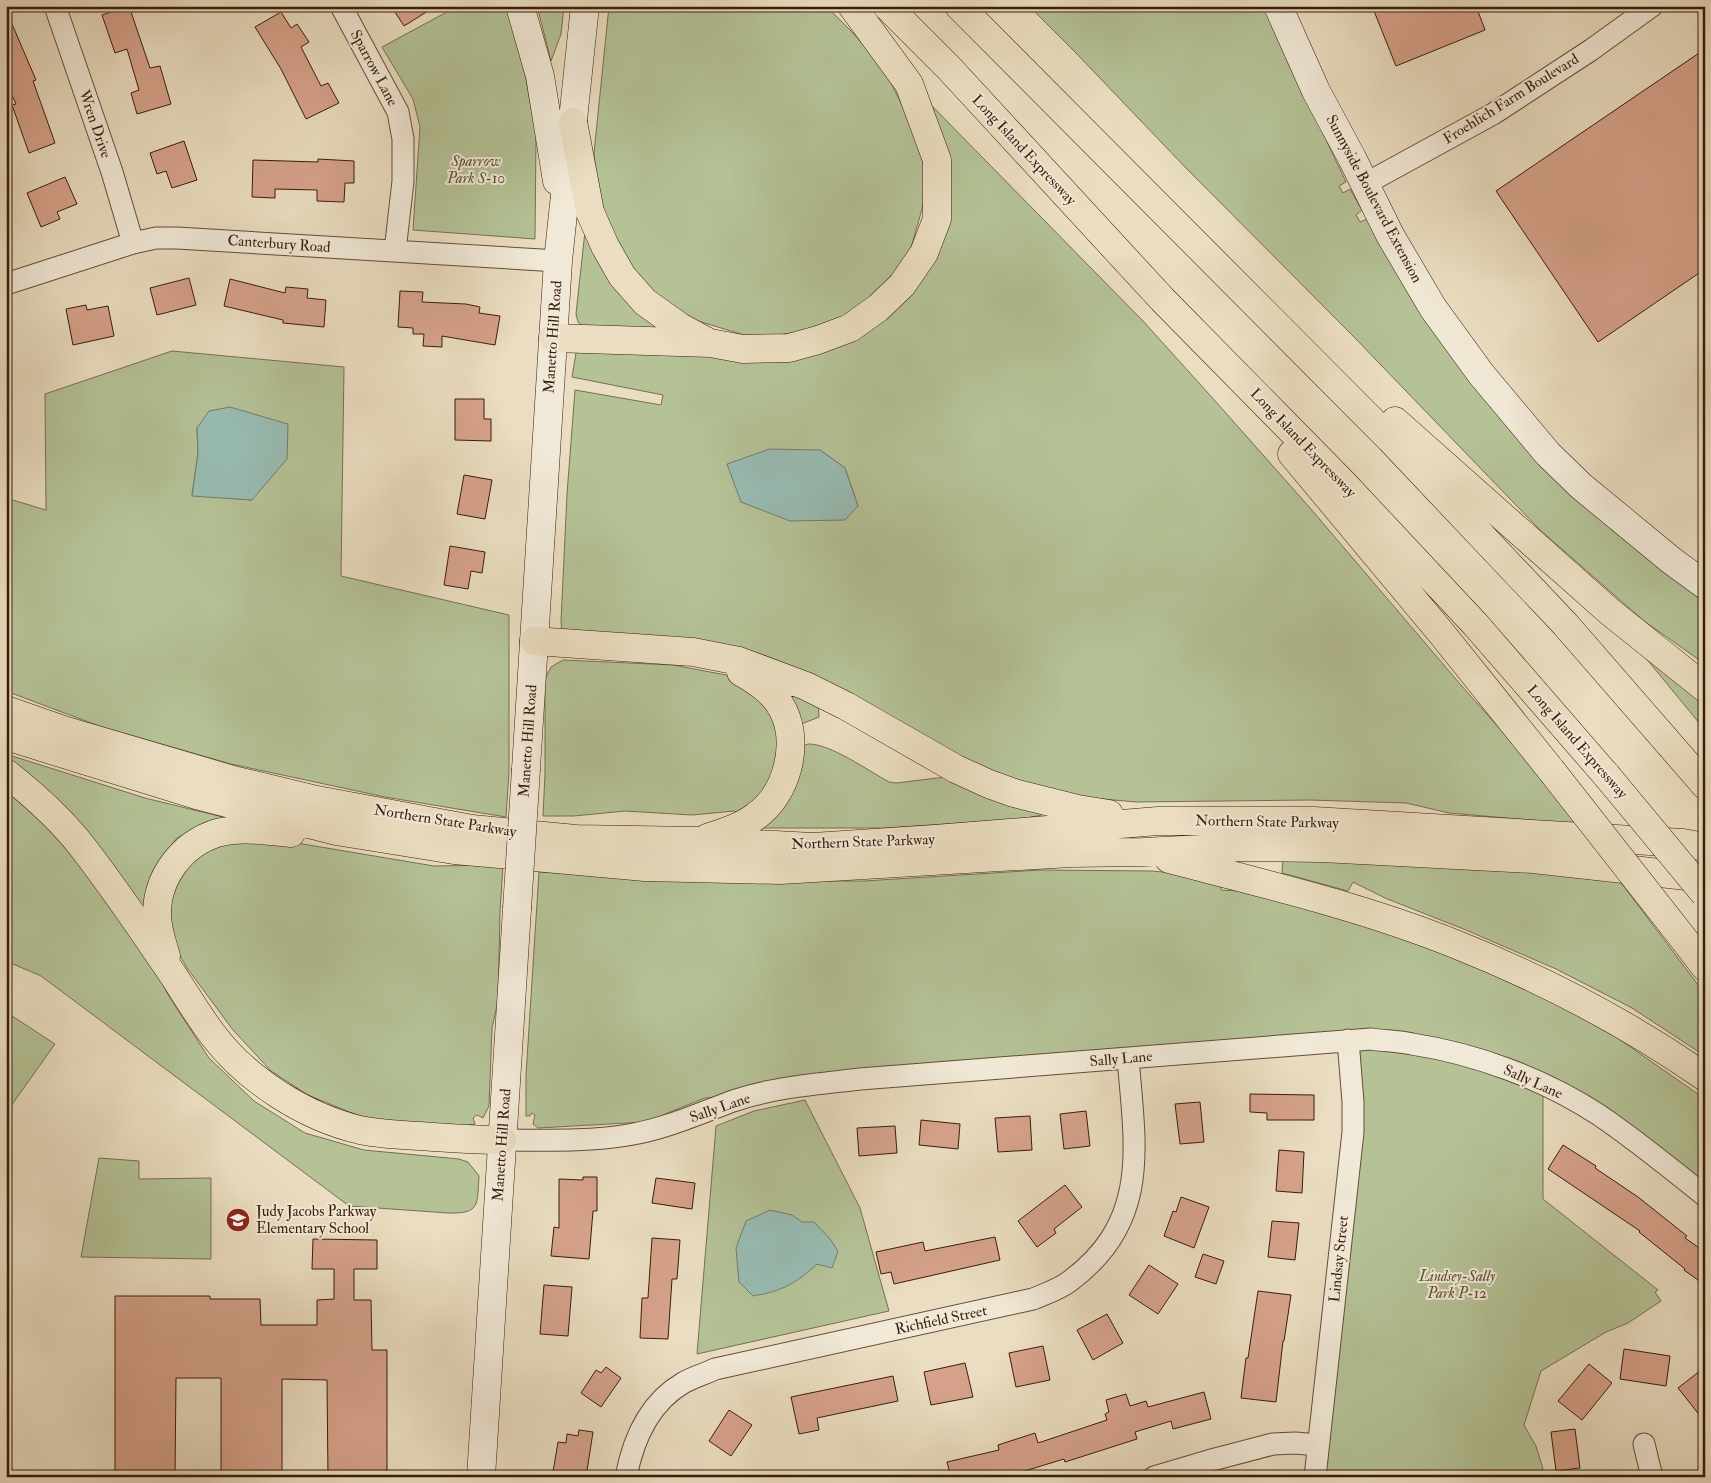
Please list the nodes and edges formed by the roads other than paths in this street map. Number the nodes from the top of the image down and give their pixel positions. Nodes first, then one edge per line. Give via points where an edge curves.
1 (55, 6) edge
2 (341, 6) edge
3 (520, 6) edge
4 (585, 6) edge
5 (852, 6) edge
6 (887, 6) edge
7 (959, 6) edge
8 (1278, 6) edge
9 (1652, 6) edge
10 (573, 122) junction
11 (1365, 184) junction
12 (563, 216) junction
13 (133, 243) junction
14 (395, 251) junction
15 (1207, 256) junction
16 (558, 261) junction
17 (6, 284) edge
18 (1162, 299) junction
19 (553, 338) junction
20 (710, 343) junction
21 (1705, 585) edge
22 (534, 646) junction
23 (1705, 688) edge
24 (6, 710) edge
25 (6, 736) edge
26 (6, 773) edge
27 (1705, 785) edge
28 (1158, 821) junction
29 (336, 831) junction
30 (696, 841) junction
31 (1705, 847) edge
32 (1143, 852) junction
33 (1705, 878) edge
34 (1705, 894) edge
35 (1705, 967) edge
36 (171, 972) junction
37 (1348, 1040) junction
38 (1128, 1058) junction
39 (1705, 1077) edge
40 (502, 1140) junction
41 (1705, 1196) edge
42 (1644, 1444) dead end
43 (1318, 1445) junction
44 (481, 1477) edge
45 (626, 1477) edge
46 (1154, 1477) edge
47 (1315, 1477) edge
48 (1652, 1477) edge

1 - 13 street, Wren Drive
2 - 14 street, Sparrow Lane via 398,112 403,139 403,181
3 - 12 main road via 540,76
4 - 10 main road, Manetto Hill Road
5 - 20 highway via 909,84 937,160 936,219 924,253 902,285 850,328 789,348 743,349
6 - 18 highway, Long Island Expressway via 948,67
7 - 15 highway
8 - 11 main road, Sunnyside Boulevard Extension via 1316,91
9 - 11 street, Froehlich Farm Boulevard via 1493,114
10 - 12 main road, Manetto Hill Road
10 - 20 highway via 590,212 622,276 645,302
11 - 21 main road, Sunnyside Boulevard Extension via 1390,235 1434,308 1514,414 1581,486 1672,562
12 - 16 main road, Manetto Hill Road
13 - 14 street, Canterbury Road via 177,238
13 - 17 street, Canterbury Road
14 - 16 street, Canterbury Road
15 - 23 highway via 1610,612
15 - 27 highway via 1390,439 1565,624
16 - 19 main road, Manetto Hill Road
18 - 34 highway, Long Island Expressway, bridge via 1343,483 1468,617
18 - 35 highway, bridge via 1442,634
19 - 20 highway
19 - 22 main road, Manetto Hill Road
22 - 28 highway via 693,652 739,661 806,686 956,770 989,784 1078,809
22 - 30 highway via 690,660 734,669 756,680 773,696 783,710 790,731 791,756 782,784 757,816
22 - 40 main road, Manetto Hill Road, bridge
24 - 30 highway, Northern State Parkway via 224,778 318,800 472,829 576,839
25 - 29 highway, Northern State Parkway via 196,796
26 - 36 highway via 57,817 83,848
28 - 30 highway, Northern State Parkway via 813,846
28 - 31 highway, Northern State Parkway via 1314,821 1683,843
29 - 32 highway, Northern State Parkway via 454,850 655,867 780,870 1071,853
29 - 36 highway via 306,834 236,830 218,833 186,850 165,878 157,914 159,934
32 - 33 highway, Northern State Parkway via 1242,847 1322,848 1533,859
32 - 39 highway via 1371,914 1454,943 1606,1014
36 - 40 highway via 203,1021 236,1062 293,1103 360,1130
37 - 38 street, Sally Lane
37 - 41 street, Sally Lane via 1412,1044 1453,1053 1546,1086 1598,1115
37 - 43 street, Lindsay Street via 1353,1132
38 - 40 street, Sally Lane via 785,1088 734,1101 662,1128 627,1135
38 - 45 street, Richfield Street via 1134,1127 1133,1180 1116,1231 1095,1260 1069,1282 1033,1300 716,1369 683,1383 651,1412 637,1435
40 - 44 main road, Manetto Hill Road
42 - 48 street
43 - 46 street via 1273,1444
43 - 47 street, Lindsay Street

